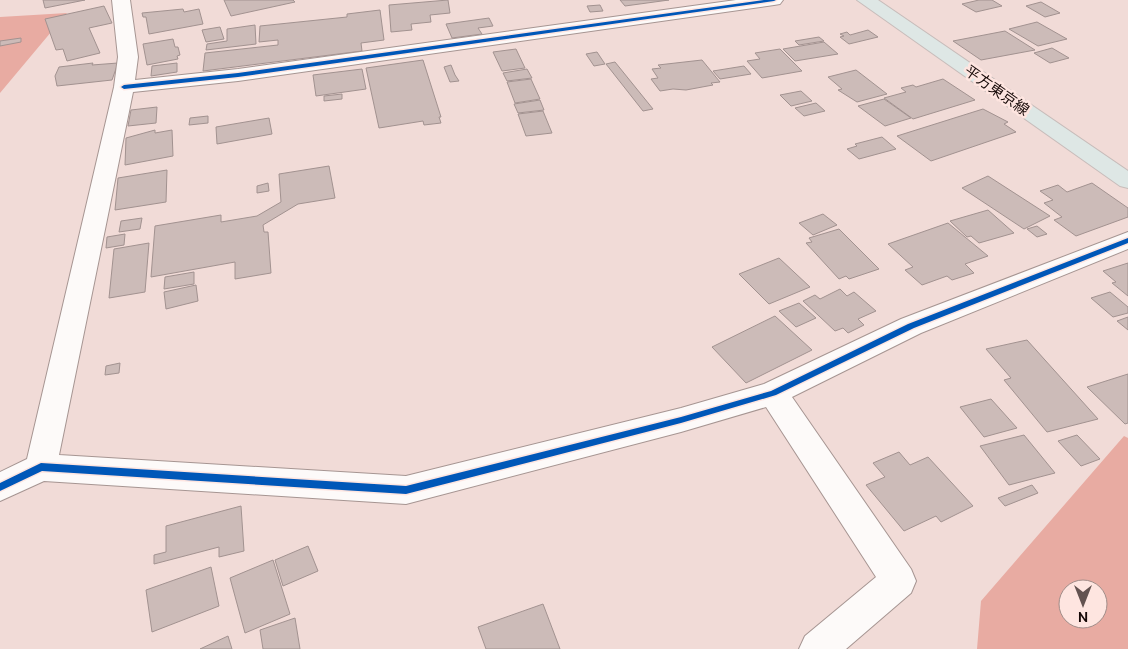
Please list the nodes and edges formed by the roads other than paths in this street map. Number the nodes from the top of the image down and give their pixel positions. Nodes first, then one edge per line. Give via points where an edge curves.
1 (121, 0) edge
2 (774, 0) edge
3 (866, 0) edge
4 (124, 87) junction
5 (1128, 181) edge
6 (1128, 240) edge
7 (773, 393) junction
8 (41, 467) junction
9 (0, 487) edge
10 (818, 649) edge

1 - 4 street via 128,57
2 - 4 street via 238,75
3 - 5 main road, 平方東京線
4 - 8 street
6 - 7 street via 911,326
7 - 8 street via 681,420 406,490
7 - 10 street via 898,581
8 - 9 street

